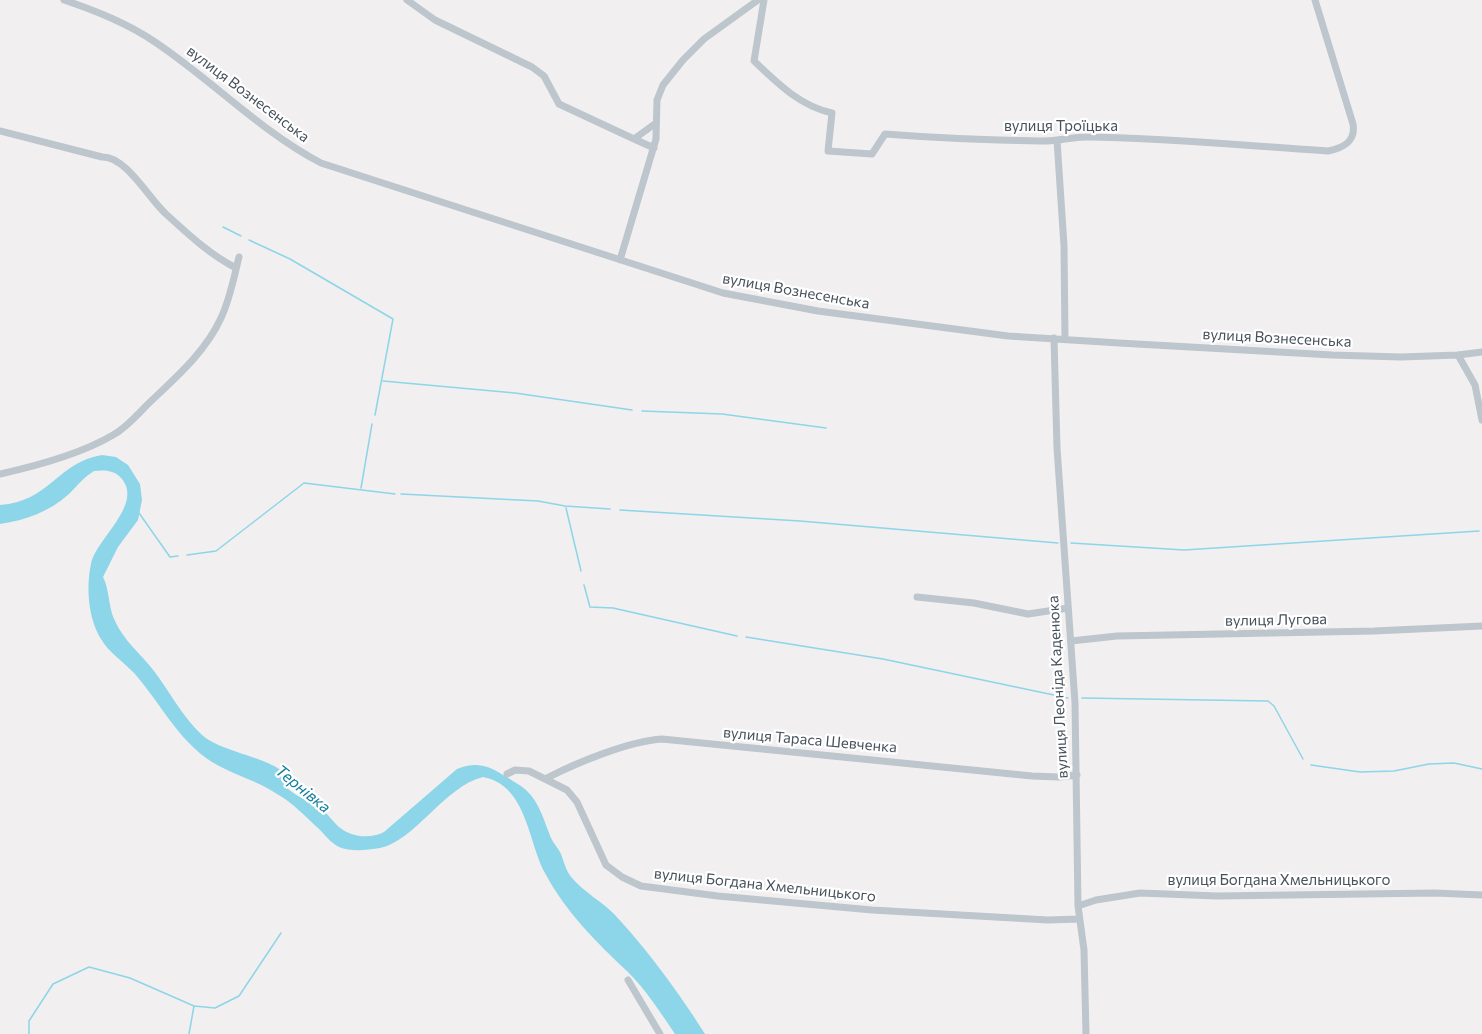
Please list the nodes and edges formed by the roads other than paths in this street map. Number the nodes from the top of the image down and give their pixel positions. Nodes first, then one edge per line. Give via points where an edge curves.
1 (64, 0) edge
2 (406, 0) edge
3 (758, 0) edge
4 (765, 0) edge
5 (1314, 0) edge
6 (656, 123) junction
7 (0, 131) edge
8 (634, 140) junction
9 (1058, 140) junction
10 (654, 148) junction
11 (239, 257) dead end
12 (620, 260) junction
13 (236, 268) junction
14 (1054, 338) junction
15 (1065, 338) junction
16 (1482, 352) edge
17 (1458, 355) junction
18 (1482, 420) edge
19 (0, 474) edge
20 (917, 597) dead end
21 (1068, 608) junction
22 (1482, 626) edge
23 (1071, 641) junction
24 (507, 774) dead end
25 (1077, 775) junction
26 (547, 778) junction
27 (1482, 895) edge
28 (1078, 906) junction
29 (1079, 919) junction
30 (628, 980) dead end
31 (660, 1034) edge
32 (1086, 1034) edge

1 - 12 street, вулиця Вознесенська via 116,19 154,41 321,163
2 - 8 street via 435,20 532,67 544,76 555,99 565,109
3 - 6 street via 704,39 673,71 660,92
4 - 9 street, вулиця Троїцька via 754,61 798,99 832,113 828,151 872,154 885,134 982,141
5 - 9 street, вулиця Троїцька via 1353,124 1351,139 1341,148 1328,151 1085,137
6 - 8 street
6 - 10 street
7 - 13 street via 116,160 165,213 215,257
8 - 10 street
9 - 15 street
10 - 12 street
11 - 13 street
12 - 14 street, вулиця Вознесенська via 723,293 765,302 1008,336
13 - 19 street via 223,313 206,344 126,425 113,435 64,455
14 - 15 street, вулиця Вознесенська
14 - 21 street, вулиця Леоніда Каденюка
15 - 17 street, вулиця Вознесенська via 1332,355
16 - 17 street, вулиця Вознесенська
17 - 18 street via 1475,385
20 - 21 street via 1028,614
21 - 23 street, вулиця Леоніда Каденюка
22 - 23 street, вулиця Лугова via 1117,636
23 - 25 street, вулиця Леоніда Каденюка
24 - 26 street, вулиця Богдана Хмельницького via 524,770
25 - 26 street, вулиця Тараса Шевченка via 1032,776 662,739 638,742
25 - 28 street, вулиця Леоніда Каденюка
26 - 29 street, вулиця Богдана Хмельницького via 567,790 577,802 606,865 641,886 717,897 872,910
27 - 28 street, вулиця Богдана Хмельницького via 1140,893
28 - 29 street, вулиця Леоніда Каденюка
29 - 32 street, вулиця Леоніда Каденюка via 1084,950
30 - 31 street

